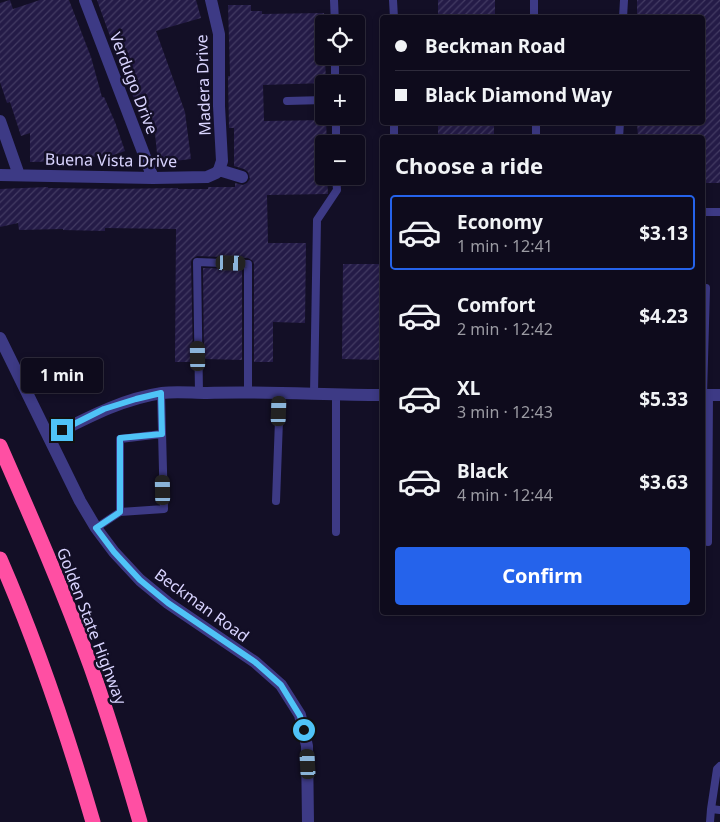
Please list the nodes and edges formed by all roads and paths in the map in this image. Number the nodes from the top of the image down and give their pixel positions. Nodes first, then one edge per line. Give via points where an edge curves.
1 (85, 0) edge
2 (211, 0) edge
3 (334, 0) edge
4 (393, 0) edge
5 (534, 0) edge
6 (624, 0) edge
7 (335, 15) edge
8 (394, 15) edge
9 (534, 15) edge
10 (623, 15) edge
11 (315, 100) edge
12 (287, 101) dead end
13 (0, 121) edge
14 (219, 170) junction
15 (0, 175) edge
16 (19, 175) junction
17 (242, 177) dead end
18 (153, 178) junction
19 (337, 185) edge
20 (705, 212) edge
21 (720, 212) edge
22 (706, 288) dead end
23 (0, 338) edge
24 (248, 392) junction
25 (161, 393) junction
26 (199, 393) junction
27 (280, 393) junction
28 (314, 394) junction
29 (336, 394) junction
30 (380, 395) edge
31 (709, 395) edge
32 (162, 434) junction
33 (48, 437) junction
34 (0, 446) edge
35 (276, 501) dead end
36 (120, 512) junction
37 (96, 528) junction
38 (336, 532) dead end
39 (708, 542) dead end
40 (0, 559) edge
41 (720, 766) edge
42 (711, 809) junction
43 (720, 810) edge
44 (93, 822) edge
45 (140, 822) edge
46 (308, 822) edge
47 (710, 822) edge

1 - 18 street, Verdugo Drive
2 - 14 street, Madera Drive via 218,34 222,161
3 - 7 lane
4 - 8 lane
5 - 9 lane
6 - 10 lane
11 - 12 lane
13 - 16 street
14 - 17 street
14 - 18 street, Buena Vista Drive via 207,177
15 - 16 street, Buena Vista Drive
16 - 18 street, Buena Vista Drive
19 - 28 lane via 337,190 317,220
20 - 21 lane
22 - 31 lane
23 - 33 street, Beckman Road
24 - 26 street
24 - 26 lane via 248,264 197,262
24 - 27 street
25 - 26 street
25 - 32 lane
25 - 33 street via 104,409
27 - 28 street
27 - 35 lane
28 - 29 street
29 - 30 street
29 - 38 lane
31 - 39 lane
32 - 36 lane via 120,438
32 - 36 lane via 164,509
33 - 37 street, Beckman Road
34 - 45 highway, Golden State Highway via 91,667
36 - 37 lane
37 - 46 street, Beckman Road via 140,580 255,662 281,685 300,716 307,746
40 - 44 highway via 50,685
41 - 42 lane
42 - 43 lane
42 - 47 lane

